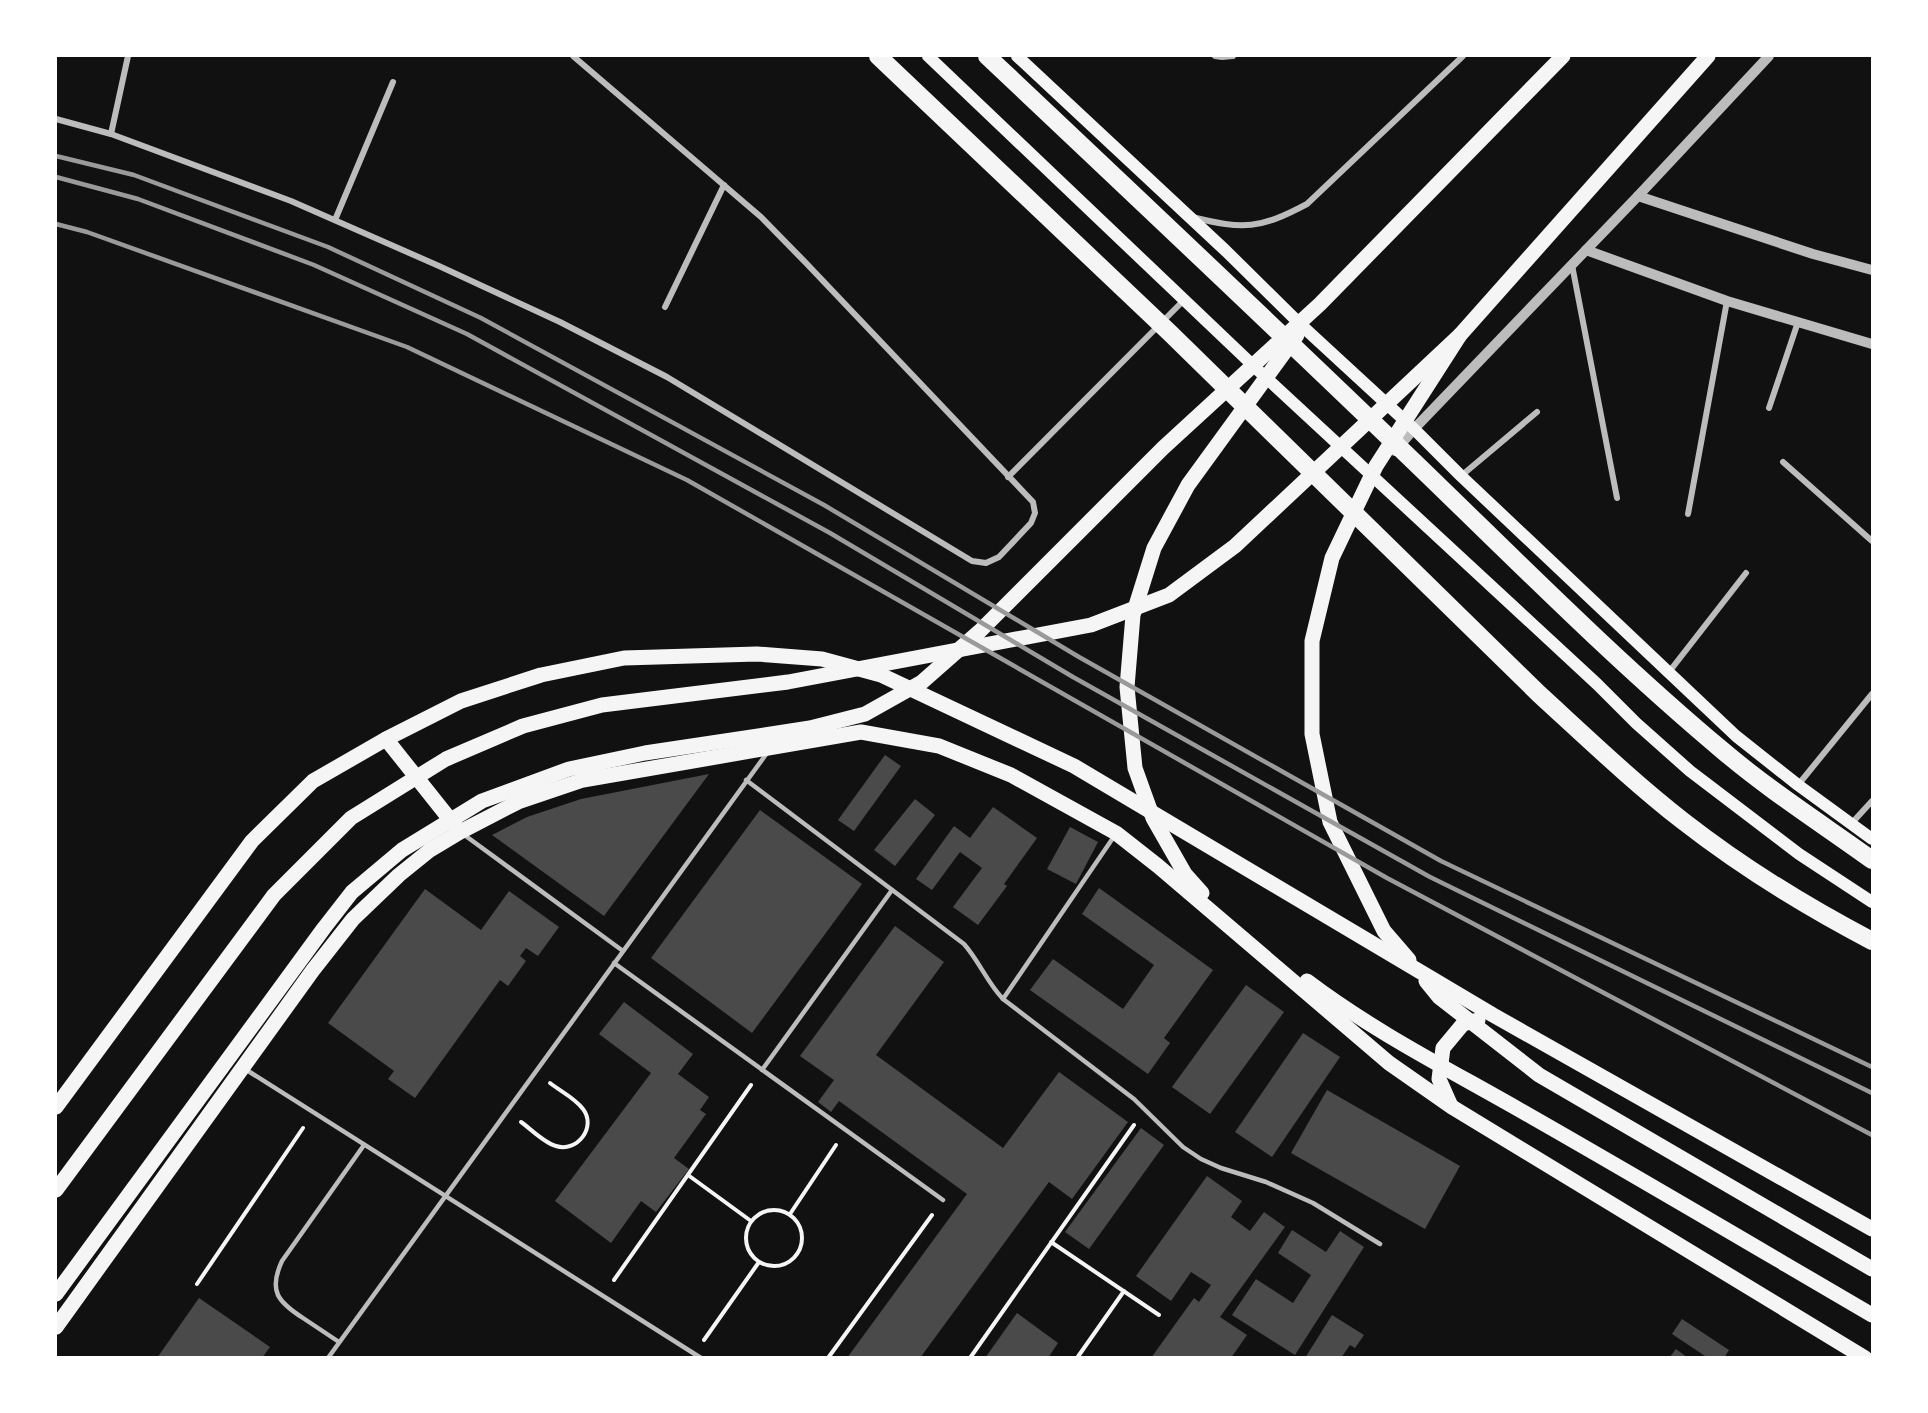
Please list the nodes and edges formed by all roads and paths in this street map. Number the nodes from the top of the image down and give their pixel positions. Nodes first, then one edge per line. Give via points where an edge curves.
1 (128, 56) edge
2 (573, 56) edge
3 (878, 56) edge
4 (928, 56) edge
5 (987, 56) edge
6 (1017, 56) edge
7 (1215, 56) edge
8 (1233, 56) edge
9 (1463, 56) edge
10 (1563, 56) edge
11 (1708, 56) edge
12 (1769, 56) edge
13 (393, 82) dead end
14 (56, 119) edge
15 (111, 134) junction
16 (724, 184) junction
17 (1638, 196) junction
18 (1187, 215) junction
19 (334, 220) junction
20 (1586, 250) junction
21 (1572, 265) junction
22 (1872, 270) edge
23 (1185, 300) junction
24 (1727, 301) junction
25 (1320, 304) junction
26 (665, 308) dead end
27 (1798, 322) junction
28 (1460, 335) junction
29 (1872, 344) edge
30 (1769, 408) dead end
31 (1537, 412) dead end
32 (1414, 429) junction
33 (1783, 462) dead end
34 (1008, 477) junction
35 (1374, 477) junction
36 (1461, 477) junction
37 (1617, 498) dead end
38 (1688, 514) dead end
39 (1872, 541) edge
40 (1746, 573) dead end
41 (1669, 672) junction
42 (1872, 694) edge
43 (386, 739) junction
44 (770, 747) junction
45 (746, 780) junction
46 (1798, 785) junction
47 (1872, 801) edge
48 (1851, 824) junction
49 (460, 832) junction
50 (1116, 833) junction
51 (1872, 839) edge
52 (1872, 860) edge
53 (892, 890) junction
54 (1872, 902) edge
55 (1872, 941) edge
56 (622, 951) junction
57 (614, 963) junction
58 (1003, 999) junction
59 (1493, 1015) junction
60 (242, 1068) junction
61 (762, 1070) junction
62 (535, 1072) junction
63 (56, 1107) edge
64 (1452, 1107) junction
65 (1145, 1109) junction
66 (507, 1110) junction
67 (313, 1112) junction
68 (845, 1130) junction
69 (364, 1145) junction
70 (688, 1175) junction
71 (56, 1190) edge
72 (445, 1196) junction
73 (943, 1200) joint
74 (790, 1214) junction
75 (751, 1221) junction
76 (1872, 1229) edge
77 (1051, 1242) junction
78 (1380, 1244) dead end
79 (759, 1262) junction
80 (1872, 1269) edge
81 (196, 1284) dead end
82 (1124, 1291) junction
83 (56, 1294) edge
84 (603, 1295) junction
85 (1159, 1315) dead end
86 (1872, 1315) edge
87 (56, 1327) edge
88 (339, 1342) junction
89 (694, 1353) junction
90 (328, 1358) edge
91 (701, 1358) edge
92 (828, 1358) edge
93 (970, 1358) edge
94 (1077, 1358) edge
95 (1865, 1358) edge

1 - 15 street
2 - 16 street
3 - 55 highway via 1601,752 1684,821 1763,878
4 - 23 main road
5 - 52 highway via 1679,713 1762,781
6 - 18 main road
7 - 8 street
9 - 18 street via 1307,204 1279,219 1250,226 1220,224
10 - 25 main road
11 - 28 main road
12 - 17 street
13 - 19 street
14 - 15 street
15 - 19 street
16 - 26 street
16 - 34 street via 806,263
17 - 20 street
17 - 22 street
18 - 32 main road
19 - 34 street via 560,322 667,377 972,561 986,563 999,557 1031,523 1035,513 1033,502
20 - 21 street
20 - 24 street
21 - 32 street
21 - 37 street
23 - 34 street
23 - 35 main road
24 - 27 street
24 - 38 street
25 - 83 main road via 1163,448 980,631 922,682 865,714 810,728 645,753 569,769 482,801 402,850 352,892
25 - 86 main road via 1188,485 1154,548 1133,615 1126,687 1135,768 1153,818 1185,874 1226,920 1342,1007
27 - 29 street
27 - 30 street
28 - 71 main road via 1235,546 1169,595 1091,625 788,682 602,705 523,726 446,759 351,818 274,895
28 - 80 main road via 1376,466 1332,558 1312,641 1312,734 1330,822 1384,931 1439,997 1539,1075
31 - 36 street
32 - 35 street
32 - 36 main road
33 - 39 street
35 - 54 main road via 1690,771 1799,854
36 - 41 main road
40 - 41 street
41 - 46 main road via 1736,736
42 - 46 street
43 - 49 main road
43 - 59 main road via 461,701 541,675 624,658 757,654 822,659 881,675 1074,766
43 - 63 main road via 313,782 252,841
44 - 45 lane
44 - 49 main road via 583,780 518,802
44 - 50 main road via 861,732 939,746 1011,775
45 - 53 lane
45 - 56 lane
46 - 48 main road
47 - 48 street
48 - 51 main road
49 - 56 lane
49 - 60 main road via 399,875 353,919
50 - 58 lane
50 - 64 main road via 1389,1063
53 - 58 lane via 964,944
53 - 61 lane
56 - 57 lane
57 - 61 lane
57 - 62 lane
58 - 65 lane
59 - 64 main road via 1463,1024 1443,1048 1439,1078
59 - 76 main road
60 - 67 lane
60 - 87 main road
61 - 68 lane
61 - 70 path
62 - 66 lane
62 - 66 path via 583,1109 587,1129 583,1138 574,1145 554,1146
64 - 95 main road
65 - 77 path
65 - 78 lane via 1183,1147 1201,1159 1290,1192
66 - 72 lane
67 - 69 lane
67 - 81 path
68 - 73 lane
68 - 74 path
69 - 72 lane
69 - 88 lane via 276,1274 275,1289 282,1304
70 - 75 path
70 - 84 path
72 - 84 lane
72 - 88 lane
73 - 92 path
74 - 75 path via 769,1210
74 - 79 path via 802,1232 798,1253 781,1265
75 - 79 path via 746,1244
77 - 82 path
77 - 93 path
79 - 89 path
82 - 85 path
82 - 94 path
84 - 89 lane
88 - 90 lane
89 - 91 lane

